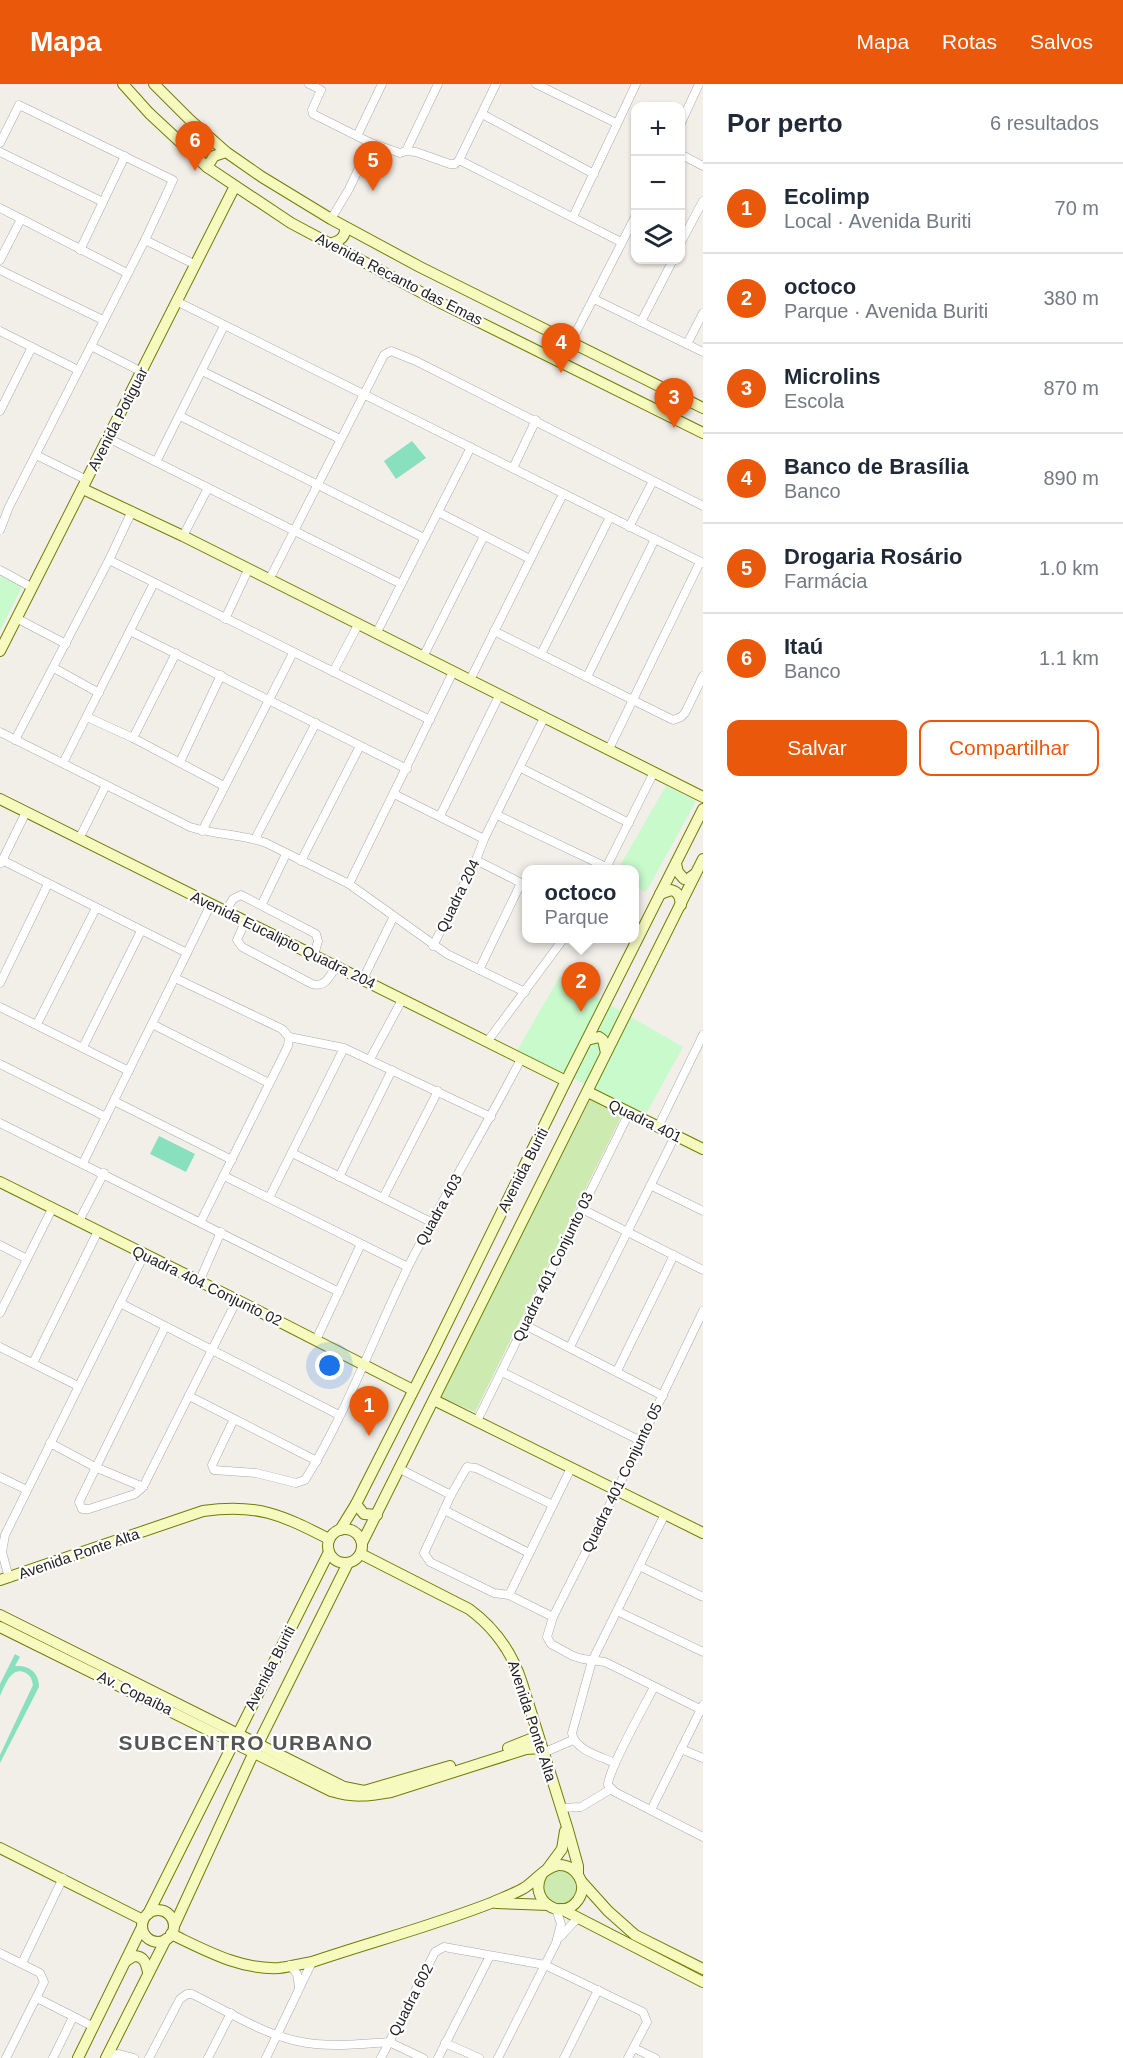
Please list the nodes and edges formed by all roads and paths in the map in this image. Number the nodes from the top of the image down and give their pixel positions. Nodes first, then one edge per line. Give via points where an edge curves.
1 (123, 84) edge
2 (154, 84) edge
3 (309, 84) edge
4 (382, 84) edge
5 (438, 84) edge
6 (496, 84) edge
7 (536, 84) edge
8 (636, 84) edge
9 (699, 84) edge
10 (323, 87) edge
11 (482, 114) junction
12 (685, 116) edge
13 (616, 123) junction
14 (4, 126) edge
15 (357, 136) junction
16 (0, 143) edge
17 (371, 143) junction
18 (406, 151) junction
19 (0, 152) edge
20 (226, 152) junction
21 (125, 156) junction
22 (685, 156) edge
23 (459, 160) junction
24 (703, 166) edge
25 (207, 167) junction
26 (594, 174) junction
27 (235, 186) junction
28 (703, 201) edge
29 (103, 202) junction
30 (0, 208) edge
31 (573, 217) junction
32 (21, 219) junction
33 (331, 219) junction
34 (631, 224) edge
35 (345, 227) junction
36 (685, 236) edge
37 (145, 240) junction
38 (621, 242) junction
39 (328, 244) junction
40 (80, 250) junction
41 (0, 260) edge
42 (194, 264) junction
43 (671, 264) edge
44 (0, 270) edge
45 (127, 273) junction
46 (594, 299) junction
47 (176, 301) junction
48 (505, 309) junction
49 (703, 314) edge
50 (103, 320) junction
51 (528, 321) junction
52 (641, 322) junction
53 (224, 326) junction
54 (495, 329) junction
55 (0, 331) edge
56 (519, 341) junction
57 (571, 342) junction
58 (687, 344) junction
59 (91, 346) junction
60 (32, 347) junction
61 (703, 352) edge
62 (78, 370) junction
63 (202, 371) junction
64 (142, 372) junction
65 (0, 388) edge
66 (9, 393) junction
67 (364, 394) junction
68 (703, 408) edge
69 (0, 411) edge
70 (180, 416) junction
71 (536, 420) junction
72 (703, 433) edge
73 (108, 438) junction
74 (340, 439) junction
75 (471, 447) junction
76 (36, 455) junction
77 (156, 462) junction
78 (513, 468) junction
79 (653, 481) junction
80 (317, 484) junction
81 (85, 485) junction
82 (207, 488) junction
83 (563, 494) junction
84 (0, 503) edge
85 (703, 506) edge
86 (9, 507) junction
87 (132, 511) junction
88 (438, 512) junction
89 (610, 518) junction
90 (629, 527) junction
91 (0, 530) edge
92 (294, 532) junction
93 (183, 536) junction
94 (483, 536) junction
95 (424, 538) junction
96 (655, 539) junction
97 (109, 560) junction
98 (530, 560) junction
99 (702, 562) edge
100 (0, 570) edge
101 (248, 570) junction
102 (269, 580) junction
103 (154, 583) junction
104 (401, 584) junction
105 (31, 587) junction
106 (16, 618) junction
107 (225, 619) junction
108 (358, 625) junction
109 (130, 631) junction
110 (494, 631) junction
111 (376, 634) junction
112 (66, 644) junction
113 (0, 651) edge
114 (176, 653) junction
115 (292, 653) junction
116 (541, 654) junction
117 (423, 657) junction
118 (54, 668) junction
119 (333, 672) junction
120 (453, 672) junction
121 (221, 675) junction
122 (703, 676) edge
123 (587, 677) junction
124 (470, 680) junction
125 (99, 693) junction
126 (499, 696) junction
127 (268, 699) junction
128 (633, 700) junction
129 (87, 717) junction
130 (544, 718) junction
131 (430, 720) junction
132 (316, 723) junction
133 (0, 732) edge
134 (133, 738) junction
135 (15, 740) junction
136 (360, 746) junction
137 (609, 749) junction
138 (180, 762) junction
139 (63, 763) junction
140 (521, 768) junction
141 (406, 769) junction
142 (654, 772) junction
143 (106, 785) junction
144 (224, 786) junction
145 (394, 794) junction
146 (703, 797) edge
147 (0, 799) edge
148 (703, 809) edge
149 (26, 812) junction
150 (497, 815) junction
151 (440, 816) junction
152 (629, 822) junction
153 (202, 831) junction
154 (80, 839) junction
155 (255, 839) junction
156 (484, 839) junction
157 (286, 854) junction
158 (703, 859) edge
159 (476, 860) junction
160 (301, 861) junction
161 (1, 862) edge
162 (676, 864) junction
163 (600, 865) edge
164 (608, 865) edge
165 (695, 874) junction
166 (48, 884) junction
167 (349, 884) junction
168 (522, 884) edge
169 (522, 889) edge
170 (660, 894) junction
171 (211, 904) junction
172 (262, 904) junction
173 (681, 905) junction
174 (96, 908) junction
175 (226, 911) junction
176 (393, 918) junction
177 (245, 922) junction
178 (141, 931) junction
179 (639, 936) edge
180 (561, 943) edge
181 (636, 943) edge
182 (433, 946) junction
183 (187, 953) junction
184 (314, 955) junction
185 (0, 962) edge
186 (8, 966) junction
187 (336, 966) junction
188 (479, 970) junction
189 (175, 978) junction
190 (363, 979) junction
191 (0, 983) edge
192 (525, 992) junction
193 (402, 999) junction
194 (0, 1007) edge
195 (37, 1024) junction
196 (152, 1024) junction
197 (703, 1035) edge
198 (290, 1037) junction
199 (587, 1040) junction
200 (487, 1042) junction
201 (83, 1047) junction
202 (344, 1048) junction
203 (606, 1053) junction
204 (370, 1059) junction
205 (520, 1059) junction
206 (0, 1064) edge
207 (392, 1070) junction
208 (129, 1071) junction
209 (566, 1081) junction
210 (269, 1083) junction
211 (438, 1091) junction
212 (588, 1092) junction
213 (114, 1101) junction
214 (629, 1113) junction
215 (106, 1117) junction
216 (491, 1117) junction
217 (0, 1122) edge
218 (547, 1123) junction
219 (658, 1127) junction
220 (566, 1133) junction
221 (675, 1136) junction
222 (703, 1149) edge
223 (292, 1153) junction
224 (232, 1160) junction
225 (83, 1163) junction
226 (104, 1173) junction
227 (224, 1176) junction
228 (339, 1177) junction
229 (0, 1182) edge
230 (652, 1186) junction
231 (268, 1198) junction
232 (383, 1198) junction
233 (52, 1209) junction
234 (582, 1209) junction
235 (703, 1211) edge
236 (79, 1221) junction
237 (201, 1221) junction
238 (431, 1222) junction
239 (627, 1231) junction
240 (98, 1232) junction
241 (221, 1232) junction
242 (361, 1244) junction
243 (0, 1245) edge
244 (144, 1255) junction
245 (674, 1255) junction
246 (27, 1259) junction
247 (408, 1267) junction
248 (703, 1269) edge
249 (199, 1281) junction
250 (339, 1292) junction
251 (237, 1300) junction
252 (120, 1303) junction
253 (1, 1307) edge
254 (703, 1311) edge
255 (525, 1325) junction
256 (165, 1327) junction
257 (316, 1340) junction
258 (0, 1347) edge
259 (570, 1347) junction
260 (434, 1350) junction
261 (211, 1351) junction
262 (454, 1359) junction
263 (33, 1363) junction
264 (364, 1364) junction
265 (617, 1371) junction
266 (502, 1372) junction
267 (78, 1386) junction
268 (413, 1390) junction
269 (189, 1396) junction
270 (663, 1396) junction
271 (434, 1400) junction
272 (339, 1415) junction
273 (234, 1419) junction
274 (477, 1420) junction
275 (641, 1441) junction
276 (50, 1443) junction
277 (317, 1461) junction
278 (95, 1467) junction
279 (571, 1468) junction
280 (400, 1469) junction
281 (0, 1477) edge
282 (143, 1487) junction
283 (27, 1490) junction
284 (617, 1490) junction
285 (451, 1495) junction
286 (356, 1504) junction
287 (553, 1505) junction
288 (444, 1510) junction
289 (665, 1514) junction
290 (377, 1515) junction
291 (340, 1530) junction
292 (703, 1533) edge
293 (329, 1539) junction
294 (361, 1548) junction
295 (329, 1552) junction
296 (529, 1553) junction
297 (348, 1563) junction
298 (639, 1566) junction
299 (5, 1579) edge
300 (509, 1595) junction
301 (703, 1597) edge
302 (617, 1611) junction
303 (0, 1615) edge
304 (554, 1617) junction
305 (0, 1627) edge
306 (703, 1652) edge
307 (592, 1660) junction
308 (654, 1687) junction
309 (702, 1707) edge
310 (538, 1736) junction
311 (235, 1738) junction
312 (573, 1740) junction
313 (256, 1748) junction
314 (681, 1749) junction
315 (543, 1750) junction
316 (703, 1758) edge
317 (615, 1763) junction
318 (611, 1789) junction
319 (561, 1808) junction
320 (651, 1810) junction
321 (566, 1825) junction
322 (703, 1837) edge
323 (0, 1848) edge
324 (544, 1872) junction
325 (63, 1878) junction
326 (580, 1878) junction
327 (490, 1903) junction
328 (555, 1908) junction
329 (577, 1919) junction
330 (144, 1920) junction
331 (170, 1933) junction
332 (556, 1943) junction
333 (0, 1954) edge
334 (490, 1956) junction
335 (126, 1961) junction
336 (312, 1962) junction
337 (22, 1963) junction
338 (290, 1965) junction
339 (545, 1965) junction
340 (703, 1969) edge
341 (148, 1972) junction
342 (703, 1982) edge
343 (299, 1988) junction
344 (598, 1990) junction
345 (37, 1998) junction
346 (231, 2013) junction
347 (73, 2017) junction
348 (94, 2026) junction
349 (278, 2035) junction
350 (116, 2039) junction
351 (389, 2042) junction
352 (445, 2043) junction
353 (634, 2048) junction
354 (4, 2056) edge
355 (107, 2056) edge
356 (131, 2057) edge
357 (53, 2058) edge
358 (78, 2058) edge
359 (149, 2058) edge
360 (208, 2058) edge
361 (266, 2058) edge
362 (381, 2058) edge
363 (423, 2058) edge
364 (438, 2058) edge
365 (479, 2058) edge
366 (498, 2058) edge
367 (564, 2058) edge
368 (628, 2058) edge
369 (655, 2058) edge

1 - 25 main road, Avenida Recanto das Emas
2 - 20 main road, Avenida Recanto das Emas
3 - 10 street
4 - 15 street
5 - 18 street
6 - 11 street
7 - 13 street
8 - 13 street
9 - 12 street
10 - 15 street via 313,114
11 - 23 street
11 - 26 street
13 - 26 street
14 - 16 street
14 - 21 street via 19,105
15 - 17 street
17 - 18 street via 400,153
17 - 33 street
18 - 23 street via 450,164
19 - 29 street
20 - 25 main road via 214,156
20 - 33 main road, Avenida Recanto das Emas
21 - 29 street
21 - 37 street via 173,180
22 - 24 street
23 - 31 street
25 - 27 main road, Avenida Recanto das Emas
26 - 31 street
27 - 39 main road, Avenida Recanto das Emas
27 - 42 main road, Avenida Potiguar
28 - 36 street
29 - 40 street
30 - 32 street
31 - 38 street
32 - 40 street
32 - 41 street
33 - 35 main road, Avenida Recanto das Emas
34 - 38 street
35 - 39 main road via 338,242
35 - 48 main road, Avenida Recanto das Emas
37 - 42 street
37 - 45 street
38 - 46 street
39 - 54 main road, Avenida Recanto das Emas
40 - 45 street
42 - 47 main road, Avenida Potiguar
43 - 52 street
44 - 50 street
45 - 50 street
46 - 52 street
46 - 57 street
47 - 53 street
47 - 64 main road, Avenida Potiguar
48 - 51 main road, Avenida Recanto das Emas
48 - 54 main road via 511,320
49 - 58 street
50 - 59 street
51 - 56 main road via 520,325
51 - 57 main road, Avenida Recanto das Emas
52 - 58 street
53 - 63 street
53 - 67 street
54 - 56 main road, Avenida Recanto das Emas
55 - 60 street
56 - 72 main road, Avenida Recanto das Emas
57 - 68 main road, Avenida Recanto das Emas
58 - 61 street
59 - 62 street
59 - 64 street
60 - 62 street
60 - 66 street
62 - 76 street
63 - 70 street
63 - 74 street
64 - 73 main road, Avenida Potiguar
65 - 66 street
66 - 69 street
67 - 71 street via 384,355 391,351
67 - 74 street
67 - 75 street
70 - 77 street
70 - 80 street
71 - 78 street
71 - 79 street
73 - 77 street
73 - 81 main road, Avenida Potiguar
74 - 80 street
75 - 78 street
75 - 88 street
76 - 81 street
76 - 86 street
77 - 82 street
78 - 83 street
79 - 85 street
79 - 90 street
80 - 92 street
80 - 95 street
81 - 87 main road
81 - 105 main road, Avenida Potiguar
82 - 92 street
82 - 93 street
83 - 89 street
83 - 98 street
84 - 86 street
86 - 91 street
87 - 93 main road
87 - 97 street
88 - 94 street
88 - 95 street
89 - 90 street
89 - 116 street
90 - 96 street
92 - 102 street
92 - 104 street
93 - 101 main road
94 - 98 street
94 - 117 street
95 - 104 street
96 - 99 street
96 - 123 street
97 - 103 street
97 - 112 street
98 - 110 street
99 - 128 street
100 - 105 street
101 - 102 main road
101 - 107 street
102 - 108 main road
103 - 107 street
103 - 109 street
104 - 111 street
105 - 106 main road, Avenida Potiguar
106 - 112 street
106 - 113 main road, Avenida Potiguar
107 - 115 street
108 - 111 main road
108 - 119 street
109 - 114 street
109 - 125 street
110 - 116 street
110 - 124 street
111 - 117 main road
112 - 118 street
114 - 121 street
114 - 134 street
115 - 119 street
115 - 127 street
116 - 123 street
117 - 120 main road
118 - 125 street
118 - 135 street
119 - 131 street
120 - 124 main road
120 - 131 street
121 - 127 street
121 - 138 street
122 - 128 street via 685,713 677,720
123 - 128 street
124 - 126 main road
125 - 129 street
126 - 130 main road
126 - 151 street
127 - 132 street
127 - 144 street
128 - 137 street
129 - 134 street
129 - 139 street
130 - 137 main road
130 - 140 street, Quadra 204
131 - 141 street
132 - 136 street
132 - 155 street
133 - 135 street, Quadra 204
134 - 138 street
135 - 139 street, Quadra 204
136 - 141 street
136 - 160 street
137 - 142 main road
138 - 144 street
139 - 143 street, Quadra 204
140 - 150 street, Quadra 204
140 - 152 street
141 - 145 street
142 - 146 main road
142 - 152 street
143 - 153 street, Quadra 204
143 - 154 street
144 - 153 street
145 - 151 street
145 - 167 street
147 - 149 main road, Avenida Eucalipto Quadra 204
148 - 162 main road, Avenida Buriti
149 - 154 main road, Avenida Eucalipto Quadra 204
149 - 161 street
150 - 156 street, Quadra 204
150 - 163 street
151 - 156 street
152 - 164 street
153 - 155 street, Quadra 204
154 - 171 main road, Avenida Eucalipto Quadra 204
155 - 157 street, Quadra 204
156 - 159 street, Quadra 204
157 - 160 street, Quadra 204
157 - 172 street
158 - 165 main road, Avenida Buriti
159 - 168 street
159 - 182 street, Quadra 204
160 - 167 street, Quadra 204
161 - 166 street
162 - 165 main road via 684,879
162 - 170 main road, Avenida Buriti
165 - 173 main road, Avenida Buriti
166 - 174 street
166 - 186 street
167 - 176 street, Quadra 204
169 - 188 street
170 - 173 main road via 675,891
170 - 179 main road, Avenida Buriti
171 - 175 main road, Avenida Eucalipto Quadra 204
171 - 183 street
172 - 175 street via 241,895 233,899
172 - 184 street via 316,934
173 - 203 main road, Avenida Buriti
174 - 178 street
174 - 195 street
175 - 177 main road, Avenida Eucalipto Quadra 204
176 - 182 street, Quadra 204
176 - 190 street
177 - 184 main road, Avenida Eucalipto Quadra 204
177 - 187 street via 237,940 242,947 312,984 324,983
178 - 183 street
178 - 201 street
180 - 192 street
181 - 199 main road, Avenida Buriti
182 - 188 street, Quadra 204
183 - 189 street
184 - 187 main road, Avenida Eucalipto Quadra 204
185 - 186 street
186 - 191 street
187 - 190 main road, Avenida Eucalipto Quadra 204
188 - 192 street, Quadra 204
189 - 196 street
189 - 198 street via 282,1029
190 - 193 main road, Avenida Eucalipto Quadra 204
192 - 200 street
193 - 200 main road, Avenida Eucalipto Quadra 204
193 - 204 street
194 - 195 street
195 - 201 street
196 - 208 street
196 - 210 street
197 - 219 street
198 - 202 street
198 - 210 street
199 - 203 main road via 599,1037
199 - 209 main road, Avenida Buriti
200 - 205 main road, Avenida Eucalipto Quadra 204
201 - 208 street
202 - 204 street
202 - 223 street
203 - 212 main road, Avenida Buriti
204 - 207 street
205 - 209 main road, Avenida Eucalipto Quadra 204
205 - 216 street, Quadra 403
206 - 215 street
207 - 211 street
207 - 228 street
208 - 213 street
209 - 218 main road, Avenida Buriti
210 - 224 street
211 - 216 street
211 - 232 street
212 - 214 main road, Quadra 401
212 - 220 main road, Avenida Buriti
213 - 215 street
213 - 224 street
214 - 219 main road, Quadra 401
214 - 234 street, Quadra 401 Conjunto 03
215 - 225 street
216 - 238 street, Quadra 403
217 - 225 street
218 - 220 main road via 555,1136
218 - 260 main road, Avenida Buriti
219 - 221 main road, Quadra 401
220 - 262 main road, Avenida Buriti
221 - 222 main road, Quadra 401
221 - 230 street
223 - 228 street
223 - 231 street
224 - 227 street
225 - 226 street
226 - 236 street
226 - 237 street
227 - 231 street
227 - 237 street
228 - 232 street
229 - 233 main road, Quadra 404 Conjunto 02
230 - 235 street
230 - 239 street
231 - 242 street
232 - 238 street
233 - 236 main road, Quadra 404 Conjunto 02
233 - 246 street
234 - 239 street
234 - 255 street, Quadra 401 Conjunto 03
236 - 240 main road, Quadra 404 Conjunto 02
237 - 241 street
238 - 247 street, Quadra 403
239 - 245 street
239 - 259 street
240 - 244 main road, Quadra 404 Conjunto 02
240 - 263 street
241 - 249 street
241 - 250 street
242 - 247 street
242 - 250 street
243 - 246 street
244 - 249 main road, Quadra 404 Conjunto 02
244 - 252 street
245 - 248 street
245 - 265 street
246 - 253 street
247 - 264 street, Quadra 403
249 - 251 main road, Quadra 404 Conjunto 02
250 - 257 street
251 - 257 main road, Quadra 404 Conjunto 02
251 - 261 street
252 - 256 street
252 - 267 street
254 - 270 street, Quadra 401 Conjunto 05
255 - 259 street
255 - 266 street, Quadra 401 Conjunto 03
256 - 261 street
256 - 278 street
257 - 264 main road, Quadra 404 Conjunto 02
258 - 263 street
259 - 265 street
260 - 262 main road via 448,1348
260 - 268 main road, Avenida Buriti
261 - 269 street
261 - 272 street
262 - 271 main road, Avenida Buriti
263 - 267 street
264 - 268 main road, Quadra 404 Conjunto 02
264 - 272 street, Quadra 403
265 - 270 street
266 - 274 street, Quadra 401 Conjunto 03
266 - 275 street
267 - 276 street
268 - 286 main road, Avenida Buriti
269 - 273 street
269 - 282 street
270 - 275 street, Quadra 401 Conjunto 05
271 - 274 main road
271 - 280 main road, Avenida Buriti
272 - 277 street, Quadra 403
273 - 277 street
273 - 277 street, Quadra 403 via 212,1465 214,1470 256,1473 300,1483
274 - 279 main road
275 - 284 street, Quadra 401 Conjunto 05
276 - 278 street
276 - 283 street
278 - 282 street
278 - 282 street via 79,1502 82,1509 135,1494
279 - 284 main road
279 - 287 street
280 - 285 street
280 - 290 main road, Avenida Buriti
281 - 283 street
283 - 299 street via 2,1541
284 - 289 main road
284 - 304 street, Quadra 401 Conjunto 05
285 - 287 street via 464,1471 472,1467
285 - 288 street
286 - 290 main road via 364,1514
286 - 291 main road, Avenida Buriti
287 - 296 street
288 - 296 street
288 - 300 street via 424,1549 426,1557 494,1593
289 - 292 main road
289 - 298 street
290 - 294 main road, Avenida Buriti
291 - 293 main road, Avenida Buriti
291 - 294 main road via 357,1534
293 - 295 main road, Avenida Buriti
293 - 299 main road, Avenida Ponte Alta via 275,1514 228,1507 203,1511
294 - 297 main road, Avenida Buriti via 356,1560
294 - 310 main road, Avenida Ponte Alta via 469,1609 491,1628 514,1662
295 - 297 main road via 339,1563
295 - 311 main road, Avenida Buriti
296 - 300 street
297 - 313 main road, Avenida Buriti
298 - 301 street
298 - 302 street
300 - 304 street
302 - 306 street
302 - 307 street
303 - 311 main road, Av. Copaíba
304 - 307 street, Quadra 401 Conjunto 05 via 547,1637 551,1644 573,1656
305 - 311 main road, Av. Copaíba
307 - 308 street via 605,1662
307 - 312 street
308 - 309 street
308 - 317 street
309 - 314 street
310 - 313 main road, Av. Copaíba via 364,1791 344,1787
310 - 315 main road, Avenida Ponte Alta
311 - 313 main road, Av. Copaíba
311 - 330 main road, Avenida Buriti
312 - 315 street
312 - 317 street
313 - 315 main road, Av. Copaíba via 332,1791 355,1797 391,1792 526,1749
313 - 331 main road, Avenida Buriti
314 - 316 street
314 - 320 street
315 - 319 main road, Avenida Ponte Alta
317 - 318 street via 608,1780
318 - 319 street via 581,1807
318 - 320 street
319 - 321 main road, Avenida Ponte Alta
320 - 322 street
321 - 324 main road via 562,1849
321 - 326 main road, Avenida Ponte Alta
323 - 325 main road
324 - 326 main road via 559,1865 573,1869
324 - 327 main road via 521,1890
324 - 328 main road via 538,1890 543,1901
325 - 330 main road
325 - 337 street
326 - 328 main road via 582,1892 578,1900 570,1907
326 - 340 main road via 634,1935
327 - 328 main road
327 - 336 main road
328 - 329 main road
328 - 332 street via 561,1917
329 - 332 street
329 - 342 main road
330 - 331 main road via 146,1935 153,1940
330 - 331 main road via 157,1910 167,1912 173,1921
330 - 335 main road, Avenida Buriti
331 - 338 main road via 238,1963 266,1968
331 - 341 main road, Avenida Buriti
332 - 339 street
333 - 337 street
334 - 339 street, Quadra 602
334 - 351 street, Quadra 602 via 438,1949
334 - 352 street
335 - 341 main road via 140,1957
335 - 348 main road, Avenida Buriti
336 - 338 main road
336 - 343 street
337 - 345 street via 43,1975
338 - 343 street via 297,1974
339 - 344 street, Quadra 602
339 - 366 street
341 - 350 main road, Avenida Buriti
343 - 349 street
344 - 353 street, Quadra 602 via 643,2012 647,2022
344 - 367 street
345 - 347 street
345 - 354 street
346 - 349 street, Quadra 602
346 - 359 street, Quadra 602 via 192,1994 184,1996
346 - 360 street
347 - 348 street
347 - 357 street
348 - 358 main road, Avenida Buriti
349 - 351 street, Quadra 602 via 299,2042
349 - 361 street
350 - 355 main road, Avenida Buriti
350 - 356 street
351 - 362 street
351 - 363 street
352 - 364 street
352 - 365 street
353 - 368 street, Quadra 602
353 - 369 street
355 - 356 street

